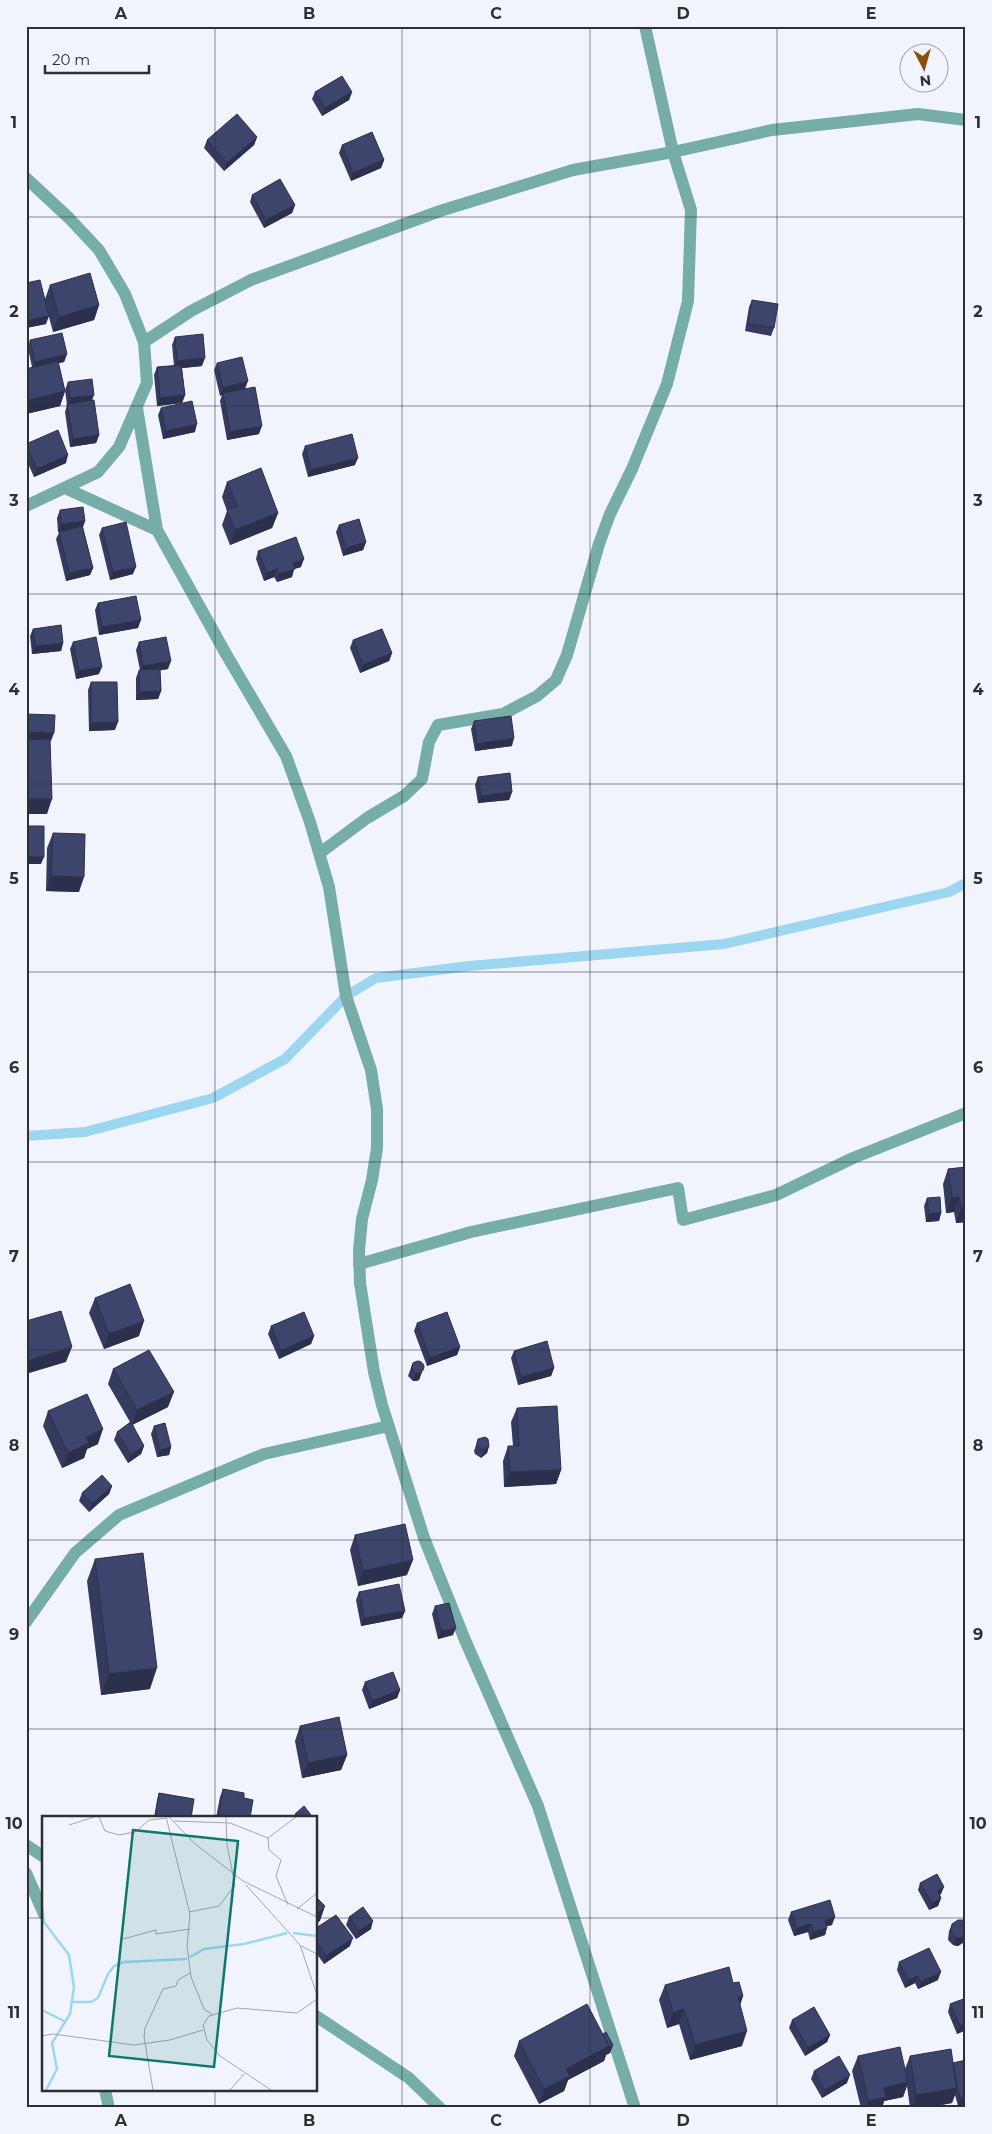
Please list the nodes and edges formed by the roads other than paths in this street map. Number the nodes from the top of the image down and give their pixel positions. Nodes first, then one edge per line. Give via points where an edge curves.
1 (645, 26) edge
2 (966, 120) edge
3 (672, 152) junction
4 (26, 178) edge
5 (144, 342) junction
6 (137, 408) junction
7 (65, 488) junction
8 (26, 506) edge
9 (157, 530) junction
10 (320, 853) junction
11 (966, 1113) edge
12 (359, 1264) junction
13 (389, 1426) junction
14 (26, 1622) edge
15 (26, 1845) edge
16 (42, 1857) edge
17 (26, 1873) edge
18 (42, 1909) edge
19 (318, 2017) edge
20 (106, 2092) edge
21 (109, 2108) edge
22 (440, 2108) edge
23 (635, 2108) edge

1 - 3 street
2 - 3 street via 918,114 883,117 772,130
3 - 5 street via 573,170 440,211 250,280 191,311
3 - 10 street via 691,210 688,300 667,384 604,529 567,655 556,680 537,696 503,714 438,725 429,742 422,779 404,796 366,818
4 - 5 street via 99,250 125,294
5 - 6 street via 147,383
6 - 7 street via 119,447 98,472
6 - 9 street
7 - 8 street
7 - 9 street
9 - 10 street via 286,756
10 - 12 street via 330,887 346,996 371,1070 378,1109 376,1148 362,1219
11 - 12 street via 853,1158 776,1195 683,1220 678,1188 471,1232
12 - 13 street via 374,1372
13 - 14 street via 264,1454 119,1515 75,1553
13 - 23 street via 424,1538 538,1806
15 - 16 street
17 - 18 street
19 - 22 street via 409,2078
20 - 21 street

